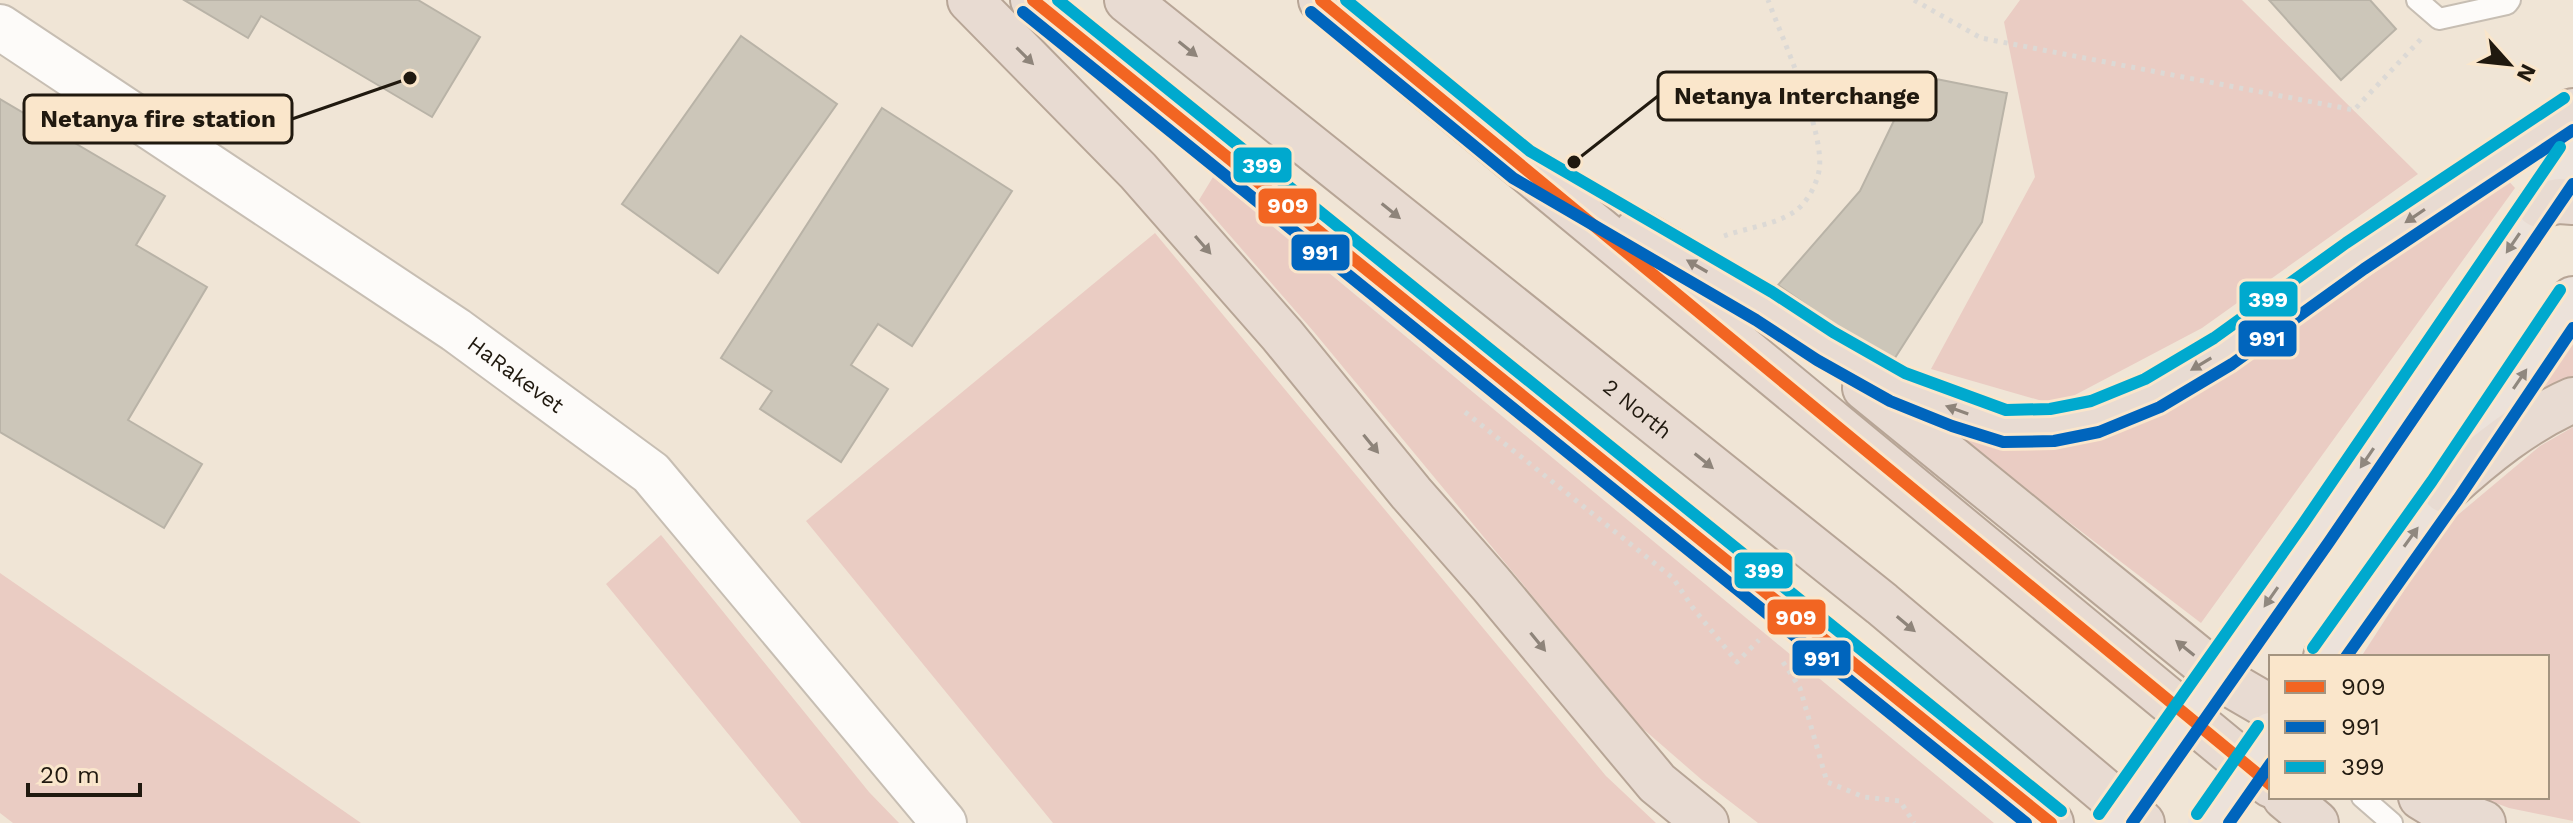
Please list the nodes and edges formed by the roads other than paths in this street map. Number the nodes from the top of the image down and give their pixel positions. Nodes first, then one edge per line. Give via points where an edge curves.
1 (970, 0) edge
2 (1033, 0) edge
3 (1127, 0) edge
4 (1321, 0) edge
5 (2417, 0) edge
6 (2510, 0) edge
7 (0, 27) edge
8 (2573, 111) edge
9 (2573, 156) edge
10 (1521, 164) junction
11 (2556, 203) edge
12 (2573, 299) edge
13 (1764, 306) junction
14 (2573, 400) edge
15 (2445, 490) junction
16 (2327, 655) edge
17 (2228, 683) junction
18 (2269, 707) edge
19 (2269, 718) edge
20 (2269, 738) edge
21 (2269, 783) edge
22 (2287, 799) edge
23 (2364, 799) edge
24 (2424, 799) edge
25 (944, 823) edge
26 (1706, 823) edge
27 (2051, 823) edge
28 (2112, 823) edge
29 (2142, 823) edge
30 (2210, 823) edge
31 (2316, 823) edge
32 (2392, 823) edge
33 (2483, 823) edge

1 -> 26 highway via 1149,183 1657,783
2 - 27 highway via 1775,621
3 -> 29 highway, 2 North via 1882,604
4 - 10 highway
5 - 6 lane via 2439,19
7 - 25 street, HaRakevet via 456,330 651,473
8 -> 13 highway via 2223,351 2152,393 2096,416 2052,425 2004,426 1958,411 1898,387
9 - 11 highway
13 -> 10 highway
10 - 21 highway
11 -> 28 highway, bridge
15 -> 12 highway
17 -> 13 highway
14 - 15 highway via 2522,428
16 -> 15 highway
17 - 18 highway
17 - 19 lane
20 - 30 highway, bridge
22 - 31 highway
23 - 32 lane
24 - 33 highway

